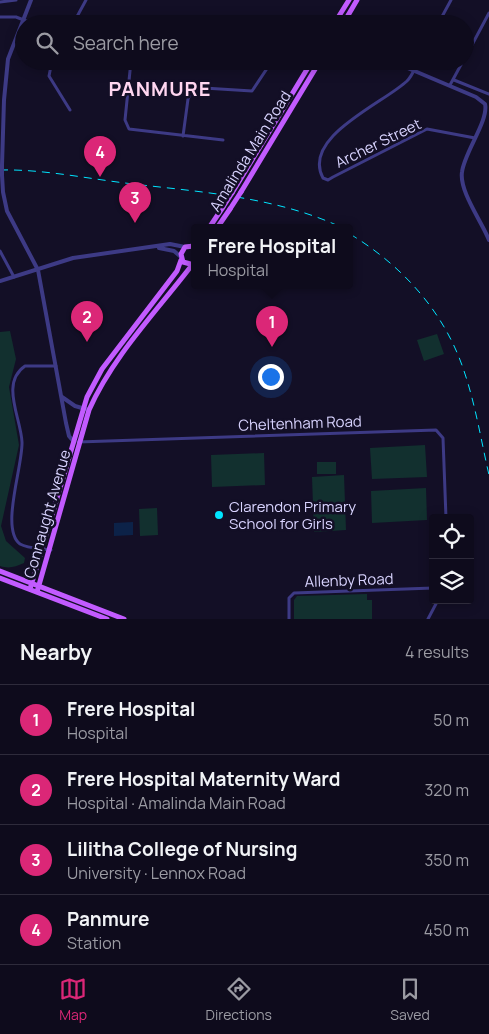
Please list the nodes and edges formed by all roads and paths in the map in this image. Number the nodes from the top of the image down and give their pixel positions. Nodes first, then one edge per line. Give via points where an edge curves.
1 (16, 0) edge
2 (30, 0) edge
3 (86, 0) edge
4 (349, 0) edge
5 (357, 0) edge
6 (451, 0) edge
7 (0, 2) edge
8 (489, 13) edge
9 (24, 15) edge
10 (78, 15) edge
11 (340, 15) edge
12 (348, 15) edge
13 (443, 15) edge
14 (0, 17) edge
15 (15, 18) edge
16 (15, 40) edge
17 (474, 41) edge
18 (50, 70) edge
19 (130, 70) edge
20 (266, 70) edge
21 (307, 70) edge
22 (315, 70) edge
23 (414, 70) joint
24 (459, 70) edge
25 (454, 80) junction
26 (450, 85) junction
27 (489, 94) edge
28 (488, 107) edge
29 (70, 110) dead end
30 (183, 136) junction
31 (475, 138) junction
32 (223, 140) dead end
33 (212, 224) edge
34 (220, 224) edge
35 (489, 240) edge
36 (191, 245) edge
37 (154, 248) junction
38 (0, 251) edge
39 (181, 259) junction
40 (191, 265) edge
41 (191, 267) edge
42 (38, 270) junction
43 (14, 278) junction
44 (0, 281) edge
45 (56, 366) junction
46 (62, 397) junction
47 (82, 408) junction
48 (89, 410) junction
49 (74, 442) junction
50 (80, 442) junction
51 (446, 514) edge
52 (44, 549) junction
53 (51, 550) junction
54 (0, 571) edge
55 (0, 578) edge
56 (31, 587) junction
57 (429, 588) edge
58 (38, 589) junction
59 (436, 604) edge
60 (99, 615) edge
61 (107, 619) edge
62 (124, 619) edge
63 (289, 619) edge
64 (428, 619) edge

1 - 7 street
2 - 9 street, Connaught Avenue
3 - 10 street
4 - 11 main road
5 - 12 main road
6 - 13 street
8 - 17 street
14 - 15 street
16 - 42 street, Connaught Avenue, bridge via 7,68 3,192 8,211
18 - 29 street via 49,76
19 - 30 street via 127,127 134,131
20 - 30 street via 252,91 204,88 192,91
21 - 33 main road, Amalinda Main Road, bridge
22 - 34 main road, Amalinda Main Road, bridge
23 - 26 street
23 - 31 street, Archer Street via 407,81 326,142 321,157 323,178 333,177 427,129
24 - 25 street
25 - 26 street
25 - 27 street
26 - 28 street via 479,98
28 - 31 street
30 - 32 street
31 - 35 street via 463,164 461,179
36 - 37 street
36 - 39 main road
37 - 39 street via 171,250
37 - 42 street via 73,258
38 - 43 street
39 - 40 main road
39 - 47 main road via 177,271 102,369
41 - 48 main road via 123,352
42 - 43 street
42 - 45 street, Connaught Avenue
43 - 44 street
45 - 46 street, Connaught Avenue
45 - 52 street via 25,366 16,374 12,386 22,449 12,490 10,532 22,545
46 - 47 street
46 - 49 street, Connaught Avenue via 68,431
47 - 48 street
47 - 49 main road
48 - 50 main road
49 - 50 street, Cheltenham Road
49 - 52 main road, Connaught Avenue
50 - 51 street, Cheltenham Road via 436,430 443,438
50 - 53 main road, Connaught Avenue
52 - 53 street
52 - 56 main road, Connaught Avenue
53 - 58 main road, Connaught Avenue
54 - 56 main road
55 - 56 main road
56 - 58 main road
57 - 63 street, Allenby Road via 294,593 289,598
58 - 60 main road
59 - 64 street
60 - 61 main road
60 - 62 main road

